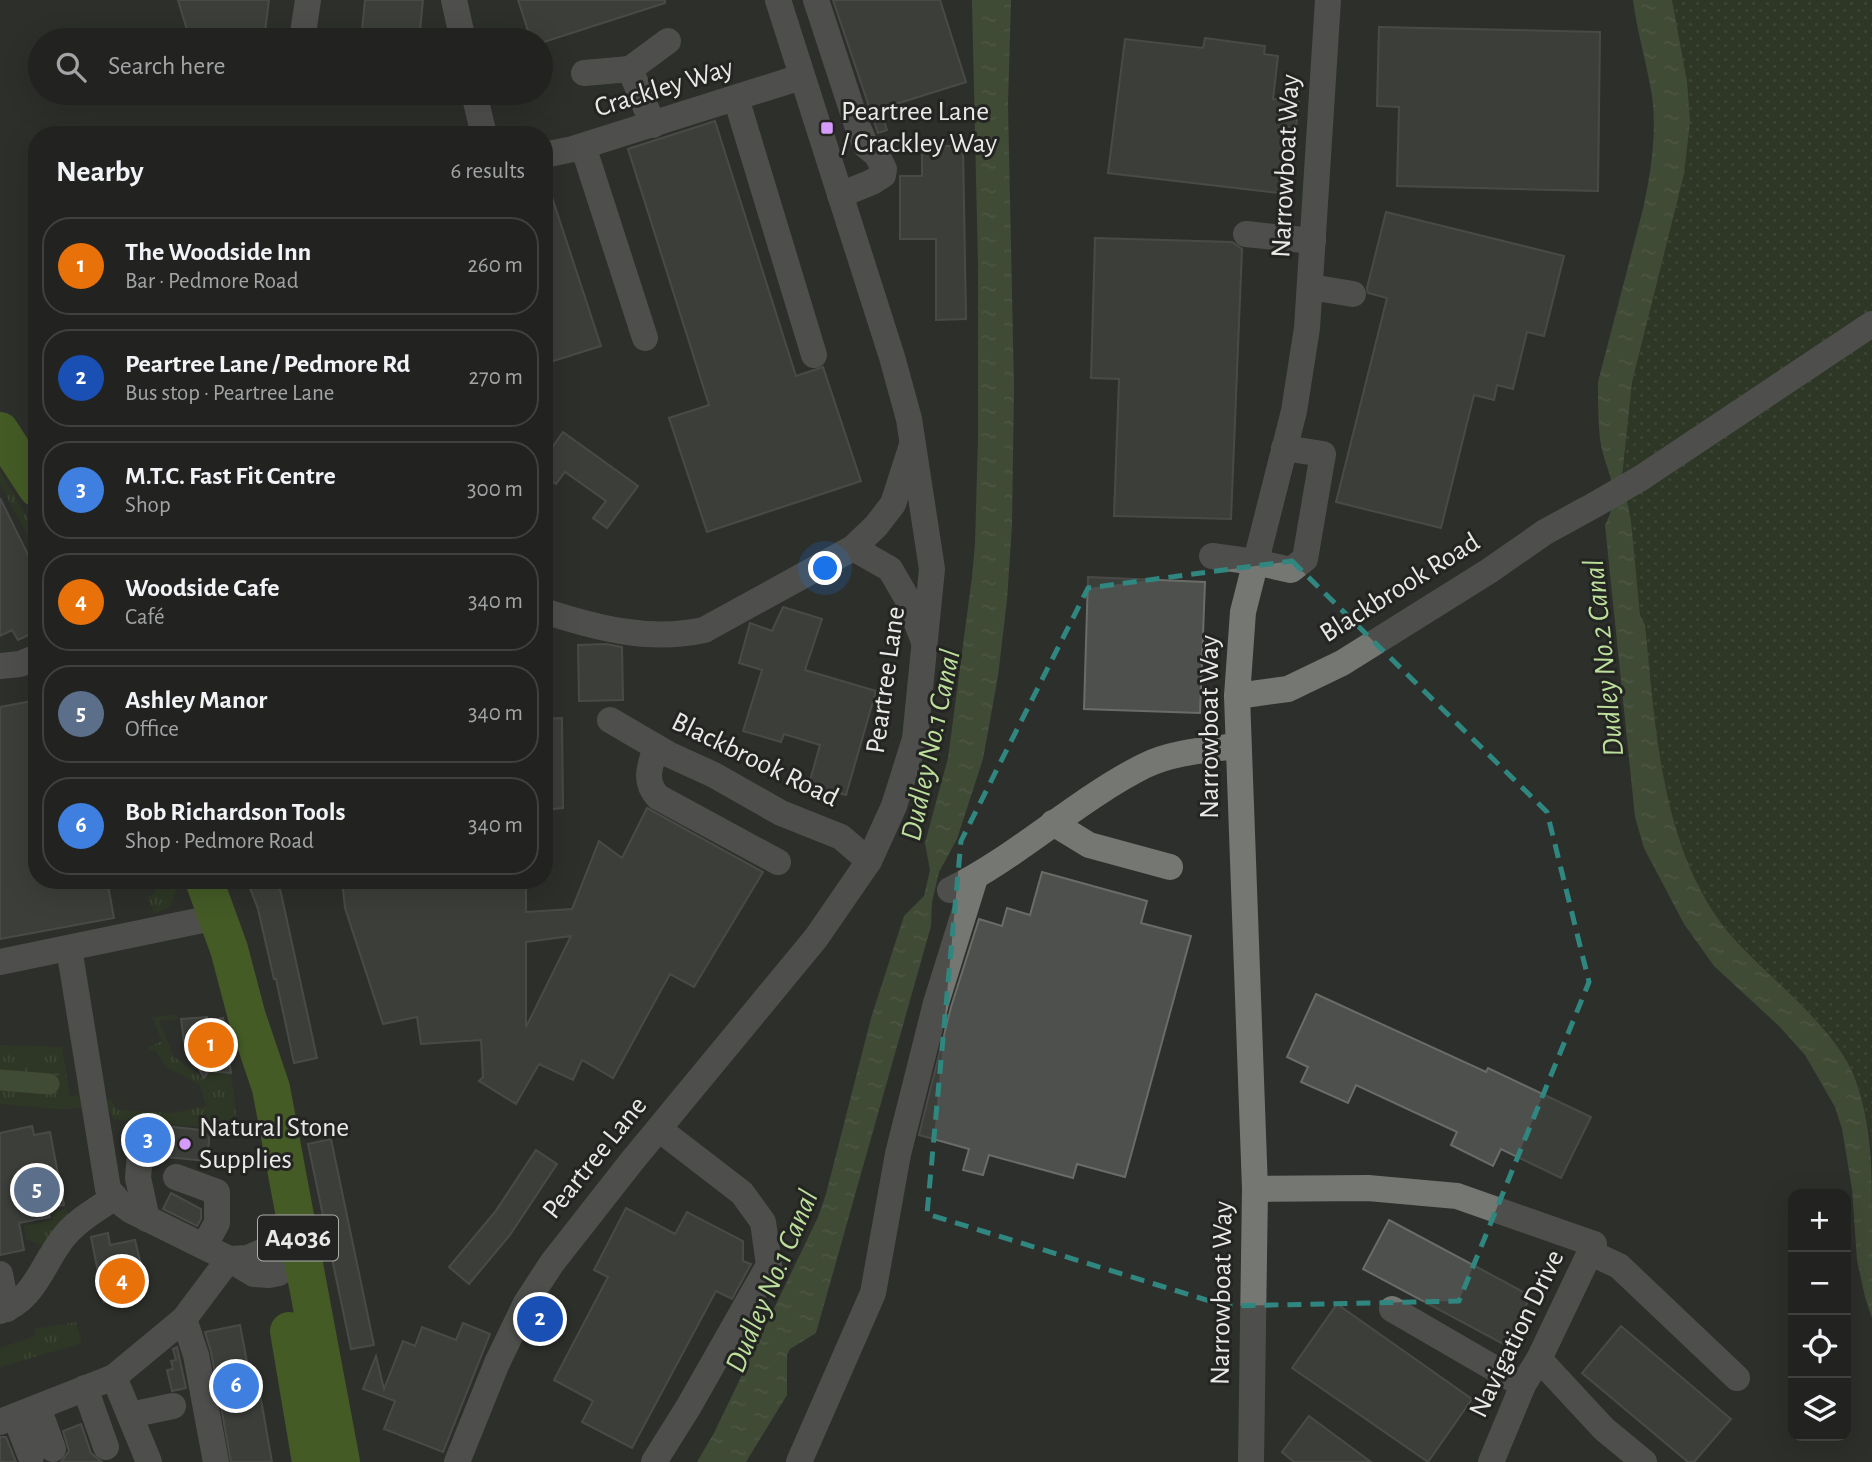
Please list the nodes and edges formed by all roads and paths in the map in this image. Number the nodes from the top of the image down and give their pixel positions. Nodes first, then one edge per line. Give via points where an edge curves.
1 (308, 0) edge
2 (454, 0) edge
3 (778, 0) edge
4 (816, 0) edge
5 (1328, 0) edge
6 (304, 28) edge
7 (460, 28) edge
8 (668, 41) dead end
9 (630, 69) junction
10 (584, 74) dead end
11 (801, 77) junction
12 (736, 98) junction
13 (477, 105) edge
14 (653, 125) junction
15 (482, 126) edge
16 (583, 146) junction
17 (553, 153) edge
18 (839, 195) junction
19 (1246, 234) dead end
20 (1314, 241) junction
21 (1310, 287) junction
22 (1353, 294) dead end
23 (1872, 324) edge
24 (645, 338) dead end
25 (814, 355) dead end
26 (0, 431) edge
27 (913, 443) junction
28 (1284, 448) junction
29 (28, 474) edge
30 (1269, 509) junction
31 (1311, 520) junction
32 (853, 548) junction
33 (1212, 556) dead end
34 (1255, 562) junction
35 (553, 614) edge
36 (926, 647) junction
37 (28, 661) edge
38 (0, 666) edge
39 (1237, 696) junction
40 (610, 720) dead end
41 (1237, 746) junction
42 (656, 747) junction
43 (1053, 823) junction
44 (869, 861) junction
45 (778, 862) dead end
46 (1170, 867) dead end
47 (975, 878) junction
48 (207, 889) edge
49 (950, 890) dead end
50 (217, 917) junction
51 (98, 942) junction
52 (69, 948) junction
53 (0, 952) edge
54 (0, 962) edge
55 (659, 1129) junction
56 (140, 1154) dead end
57 (176, 1177) dead end
58 (1255, 1189) junction
59 (115, 1197) junction
60 (147, 1219) junction
61 (204, 1247) junction
62 (1591, 1253) junction
63 (285, 1255) junction
64 (229, 1259) junction
65 (0, 1274) edge
66 (1392, 1309) dead end
67 (3, 1310) edge
68 (184, 1319) junction
69 (1539, 1359) junction
70 (1737, 1378) dead end
71 (1523, 1385) junction
72 (85, 1388) junction
73 (122, 1397) junction
74 (173, 1406) dead end
75 (18, 1415) edge
76 (106, 1447) dead end
77 (42, 1453) dead end
78 (220, 1459) edge
79 (132, 1462) edge
80 (149, 1462) edge
81 (311, 1462) edge
82 (341, 1462) edge
83 (457, 1462) edge
84 (654, 1462) edge
85 (799, 1462) edge
86 (1251, 1462) edge
87 (1491, 1462) edge
88 (1644, 1462) edge

1 - 6 street
2 - 7 street
3 - 11 street, Peartree Lane
4 - 18 street via 857,125 884,169 873,182
5 - 20 street, Narrowboat Way
8 - 9 street
9 - 10 street
9 - 14 street
11 - 12 street, Crackley Way
11 - 18 street, Peartree Lane
12 - 14 street, Crackley Way
12 - 25 street
13 - 15 street
14 - 16 street, Crackley Way
16 - 17 street, Crackley Way
16 - 24 street
18 - 27 street, Peartree Lane via 892,357
19 - 20 street
20 - 21 street, Narrowboat Way
21 - 22 street
21 - 28 street, Narrowboat Way via 1294,411
23 - 39 street, Blackbrook Road via 1640,478 1545,532 1342,663 1288,689
26 - 29 highway
27 - 32 street via 893,503
27 - 36 street, Peartree Lane via 932,569
28 - 30 street, Narrowboat Way
28 - 31 street via 1323,454
30 - 31 street
30 - 34 street, Narrowboat Way
31 - 34 street via 1305,559 1291,570
32 - 35 street via 704,630 645,635
32 - 36 street via 890,569
33 - 34 street
34 - 39 street, Narrowboat Way via 1243,612
36 - 44 street, Peartree Lane via 915,739 894,806
37 - 38 street
39 - 41 street, Narrowboat Way
40 - 42 street, Blackbrook Road
41 - 43 street via 1194,751 1146,765
41 - 58 street, Narrowboat Way
42 - 44 street, Blackbrook Road via 781,813 841,837
42 - 45 street via 648,782 659,797
43 - 46 street via 1089,845
43 - 47 street
44 - 55 street, Peartree Lane via 816,939
47 - 49 street
47 - 85 street via 936,1003 898,1154 873,1293
48 - 50 highway, A4036
50 - 51 street
50 - 63 highway, A4036 via 271,1088
51 - 52 street
51 - 53 street via 82,937
52 - 54 street
52 - 59 street via 108,1189
55 - 83 street, Peartree Lane via 552,1263 526,1303
55 - 84 street via 742,1194 762,1222 769,1265
56 - 60 street via 138,1178
57 - 61 street via 216,1192 217,1223
58 - 62 street, Navigation Drive via 1368,1188 1457,1196 1594,1244
58 - 86 street, Narrowboat Way
59 - 60 street
59 - 67 street via 63,1237 30,1291
60 - 61 street
61 - 64 street
62 - 69 street, Navigation Drive
62 - 70 street via 1619,1266
63 - 64 street via 269,1275 254,1274
63 - 81 highway, A4036
63 - 82 highway, A4036
64 - 68 street
65 - 67 street
66 - 71 street
68 - 73 street
68 - 78 street via 208,1387
69 - 71 street, Navigation Drive
69 - 88 street via 1604,1429
71 - 87 street, Navigation Drive
72 - 73 street
72 - 75 street
72 - 76 street
73 - 74 street
73 - 79 street via 120,1430
73 - 80 street
75 - 77 street

